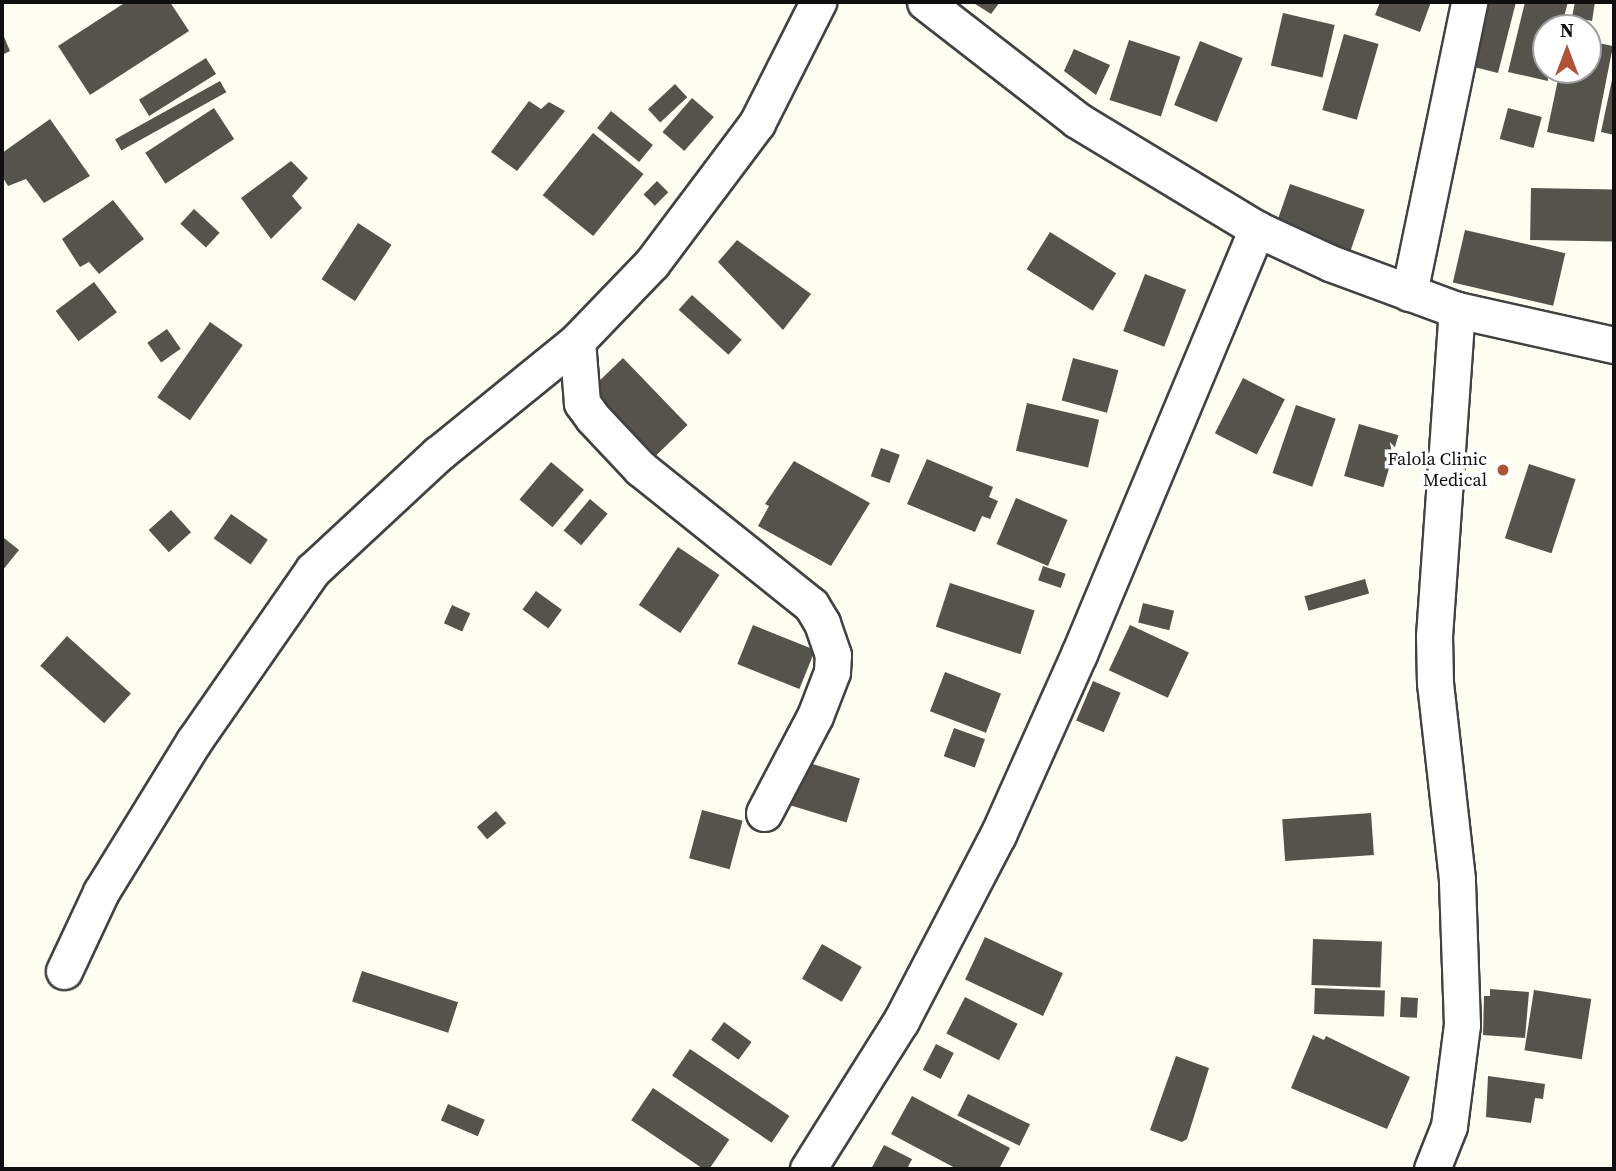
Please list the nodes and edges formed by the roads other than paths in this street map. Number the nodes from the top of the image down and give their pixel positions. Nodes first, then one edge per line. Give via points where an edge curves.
1 (818, 2) edge
2 (925, 2) edge
3 (1469, 2) edge
4 (1257, 229) junction
5 (1409, 293) junction
6 (1457, 310) junction
7 (577, 341) junction
8 (1614, 345) edge
9 (764, 813) dead end
10 (64, 971) dead end
11 (808, 1169) edge
12 (1432, 1169) edge

1 - 7 street via 757,123 652,263
2 - 4 street via 1077,120
3 - 5 street
4 - 5 street
4 - 11 street via 998,835 901,1021
5 - 6 street
6 - 8 street
6 - 12 street via 1434,636 1457,878 1462,1025 1449,1126
7 - 9 street via 582,403 593,418 641,469 811,605 822,623 833,655 832,672 815,716
7 - 10 street via 438,454 313,570 194,741 101,892

